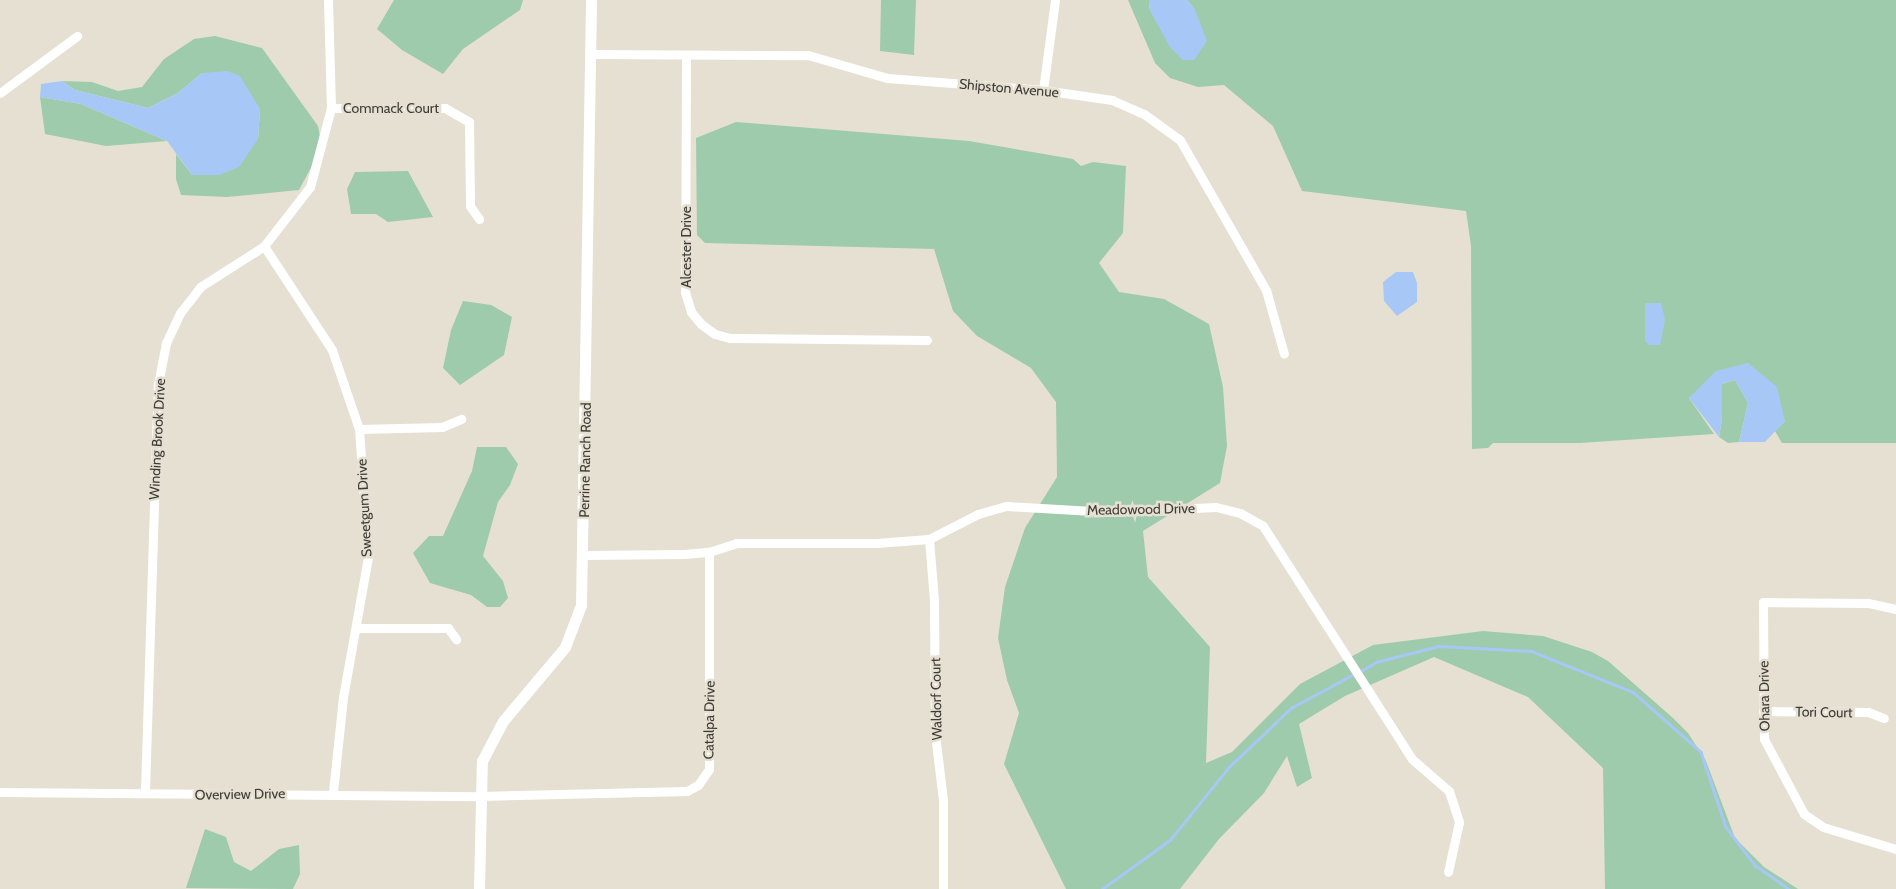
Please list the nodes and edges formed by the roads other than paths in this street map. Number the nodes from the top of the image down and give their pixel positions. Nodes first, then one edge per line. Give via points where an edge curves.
1 (328, 0) edge
2 (591, 0) edge
3 (1055, 0) edge
4 (77, 36) dead end
5 (591, 54) junction
6 (686, 56) junction
7 (1043, 90) junction
8 (0, 93) edge
9 (331, 108) junction
10 (479, 218) dead end
11 (264, 246) junction
12 (927, 340) dead end
13 (1284, 354) dead end
14 (461, 420) dead end
15 (359, 429) junction
16 (928, 539) junction
17 (709, 552) junction
18 (584, 555) junction
19 (1896, 609) edge
20 (356, 628) junction
21 (456, 639) dead end
22 (1763, 711) junction
23 (1884, 718) dead end
24 (145, 791) junction
25 (0, 792) edge
26 (333, 792) junction
27 (480, 796) junction
28 (1896, 849) edge
29 (1448, 872) dead end
30 (479, 889) edge
31 (943, 889) edge

1 - 9 street, Winding Brook Drive
2 - 5 street, Perrine Ranch Road
3 - 7 street
4 - 8 street
5 - 6 street, Shipston Avenue
5 - 18 street, Perrine Ranch Road
6 - 7 street, Shipston Avenue via 808,55 887,78
6 - 12 street, Alcester Drive via 685,292 691,312 701,324 715,334 730,338
7 - 13 street, Shipston Avenue via 1112,100 1144,114 1180,140 1266,290
9 - 10 street, Commack Court via 446,108 468,122 470,206
9 - 11 street, Winding Brook Drive via 310,187
11 - 15 street, Sweetgum Drive via 332,350
11 - 24 street, Winding Brook Drive via 200,287 180,313 166,343 158,384
14 - 15 street via 442,427
15 - 20 street, Sweetgum Drive via 368,557
16 - 17 street, Meadowood Drive via 876,543 736,543
16 - 29 street, Meadowood Drive via 978,514 1006,506 1110,512 1216,507 1240,513 1263,526 1412,759 1449,791 1459,822
16 - 31 street, Waldorf Court via 934,600 935,734 943,800
17 - 18 street, Meadowood Drive
17 - 27 street, Catalpa Drive via 709,769 698,785 676,794
18 - 27 street, Perrine Ranch Road via 581,605 565,648 503,721 482,760
19 - 22 street, Ohara Drive via 1868,603 1763,602
20 - 21 street via 448,628
20 - 26 street, Sweetgum Drive via 343,697
22 - 23 street, Tori Court via 1868,712
22 - 28 street, Ohara Drive via 1764,739 1804,814 1823,827
24 - 25 street, Overview Drive
24 - 26 street, Overview Drive via 192,795
26 - 27 street, Overview Drive
27 - 30 street, Perrine Ranch Road

